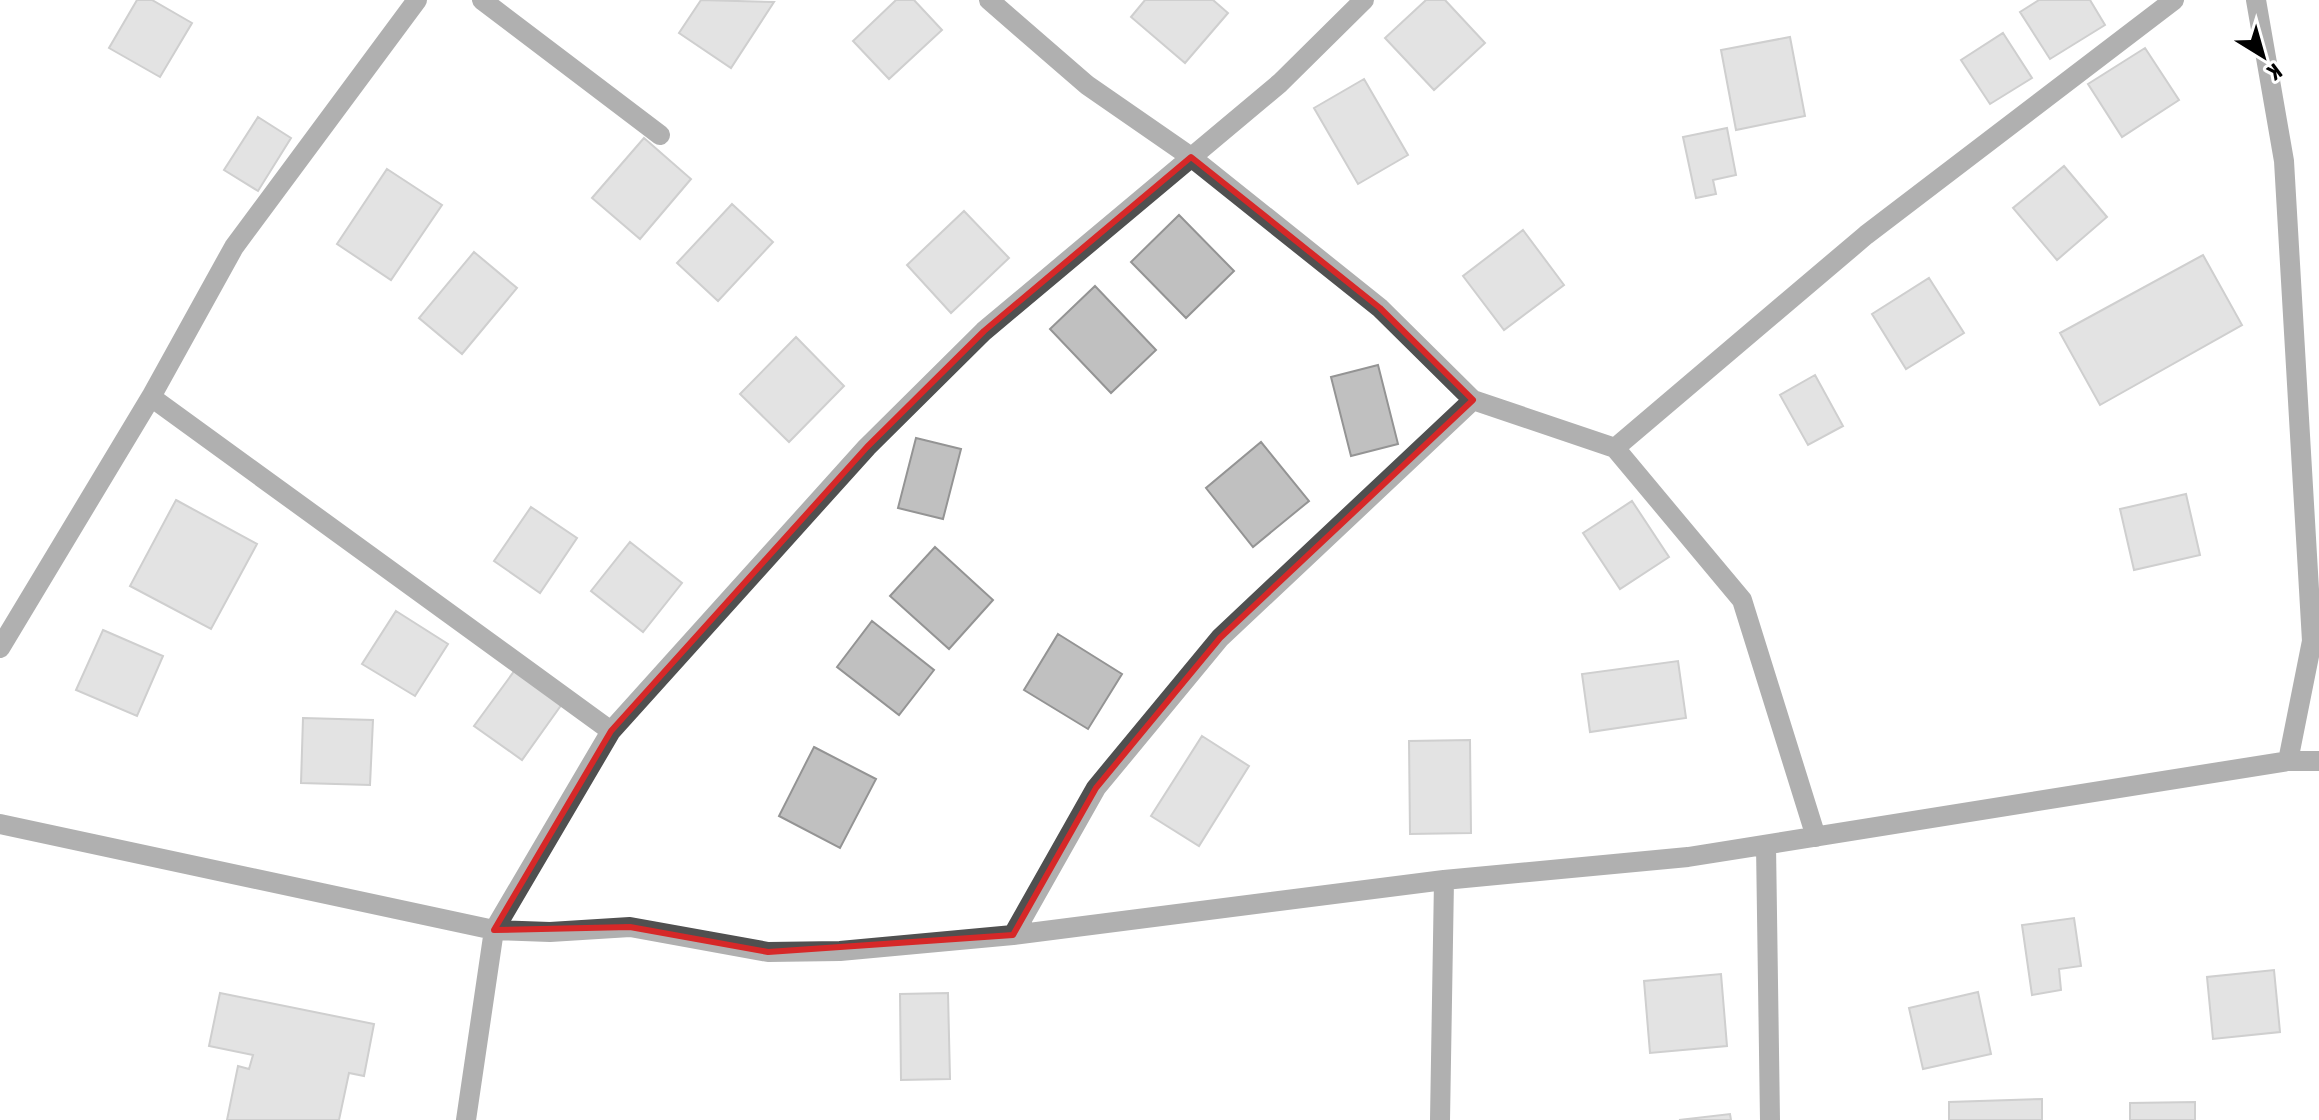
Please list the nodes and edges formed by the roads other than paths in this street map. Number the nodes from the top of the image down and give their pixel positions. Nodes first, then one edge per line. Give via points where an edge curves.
1 (417, 0) edge
2 (482, 0) edge
3 (989, 0) edge
4 (1364, 0) edge
5 (2174, 0) edge
6 (2256, 0) edge
7 (660, 135) dead end
8 (1191, 157) junction
9 (151, 397) junction
10 (1473, 400) junction
11 (1615, 448) junction
12 (0, 648) edge
13 (611, 731) junction
14 (2288, 761) junction
15 (2319, 761) edge
16 (0, 824) edge
17 (1816, 837) junction
18 (1766, 845) junction
19 (1444, 880) junction
20 (494, 930) junction
21 (1013, 935) junction
22 (466, 1120) edge
23 (1440, 1120) edge
24 (1770, 1120) edge

1 - 9 street via 234,247
2 - 7 street
3 - 8 street via 1087,85
4 - 8 street via 1280,83
5 - 11 street via 1866,235
6 - 14 street via 2284,161 2312,641
8 - 10 street via 1380,308
8 - 13 street via 984,331 867,447
9 - 12 street
9 - 13 street
10 - 11 street
10 - 21 street via 1220,638 1096,788
11 - 17 street via 1742,600
13 - 20 street
14 - 15 street
14 - 17 street
16 - 20 street
17 - 18 street
18 - 19 street
18 - 24 street
19 - 21 street
19 - 23 street
20 - 21 street via 630,927 768,952
20 - 22 street

